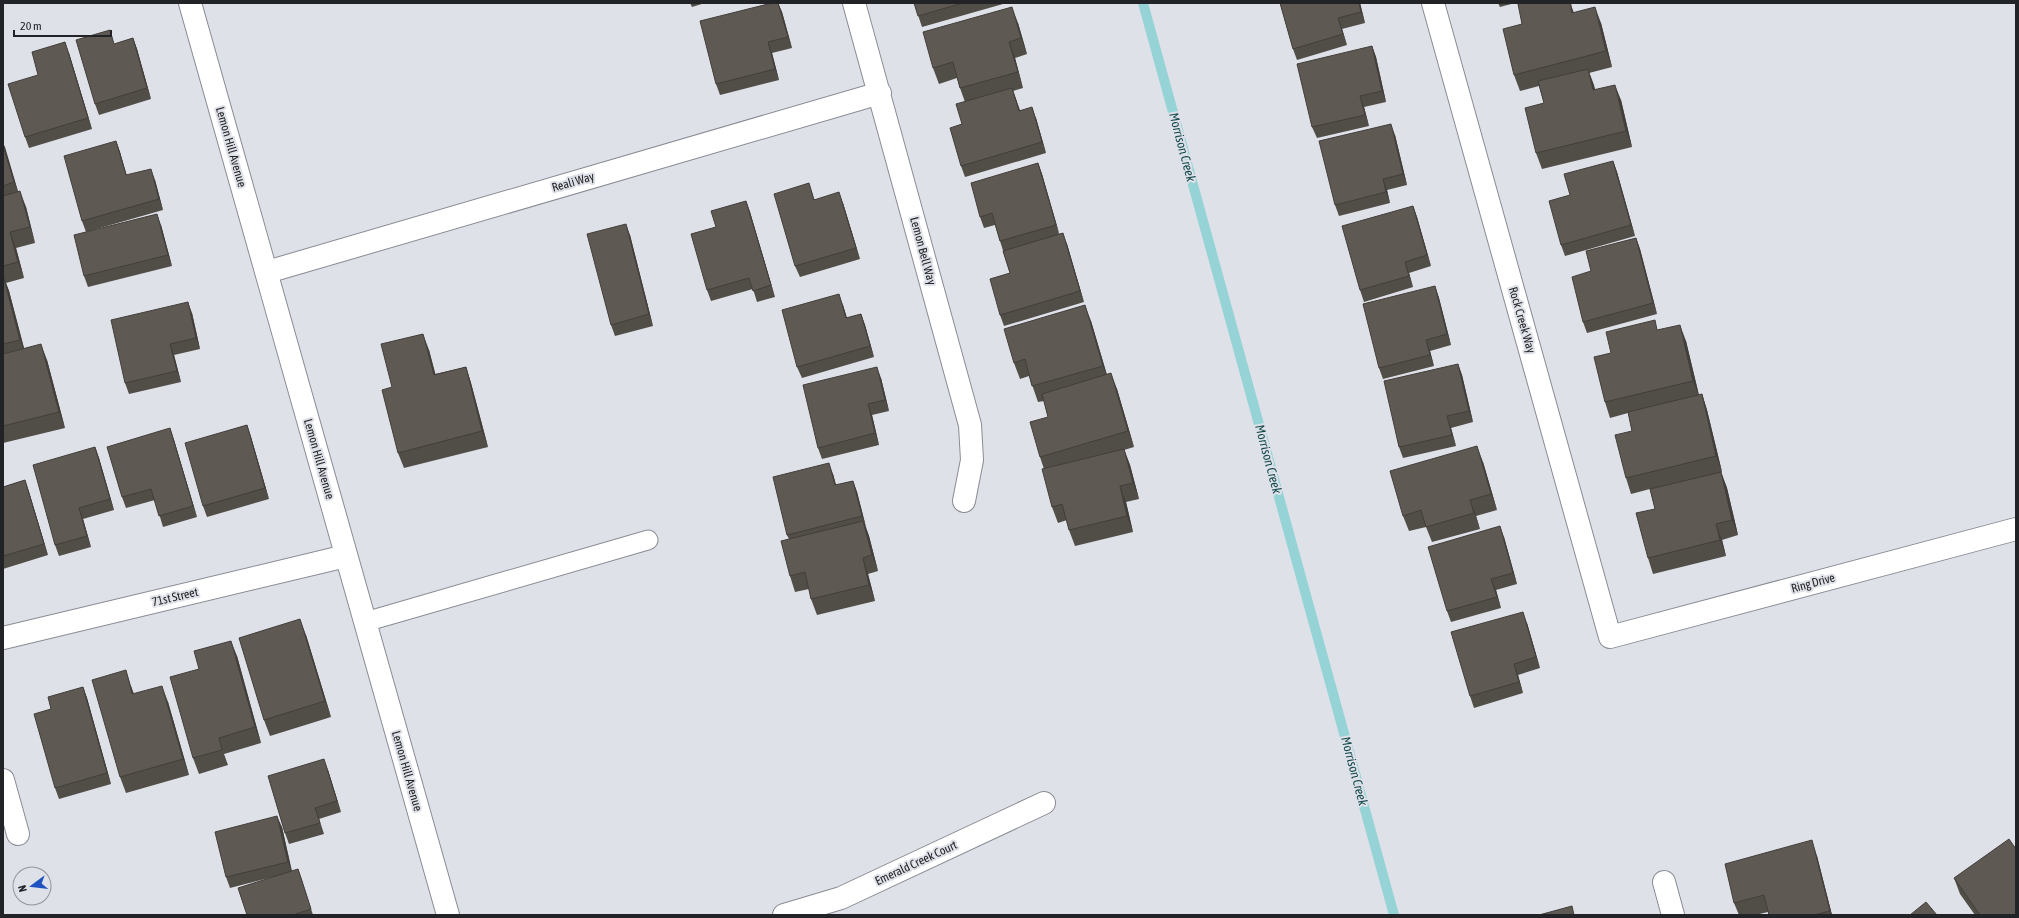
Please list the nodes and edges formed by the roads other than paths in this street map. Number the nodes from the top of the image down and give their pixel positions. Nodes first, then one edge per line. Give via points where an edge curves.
1 (190, 3) edge
2 (854, 3) edge
3 (1433, 3) edge
4 (880, 93) junction
5 (267, 272) junction
6 (964, 502) dead end
7 (2016, 529) edge
8 (648, 540) dead end
9 (346, 556) junction
10 (365, 622) junction
11 (1610, 637) joint
12 (3, 638) edge
13 (3, 780) edge
14 (1044, 803) dead end
15 (18, 834) dead end
16 (1664, 882) dead end
17 (448, 915) edge
18 (784, 915) edge
19 (1674, 915) edge

1 - 5 street, Lemon Hill Avenue
2 - 4 street, Lemon Bell Way
3 - 11 street, Rock Creek Way
4 - 5 street, Reali Way
4 - 6 street, Lemon Bell Way via 970,425 972,460
5 - 9 street, Lemon Hill Avenue
7 - 11 street, Ring Drive
8 - 10 lane
9 - 10 street, Lemon Hill Avenue
9 - 12 street, 71st Street
10 - 17 street, Lemon Hill Avenue
13 - 15 street
14 - 18 street, Emerald Creek Court via 841,898
16 - 19 street

